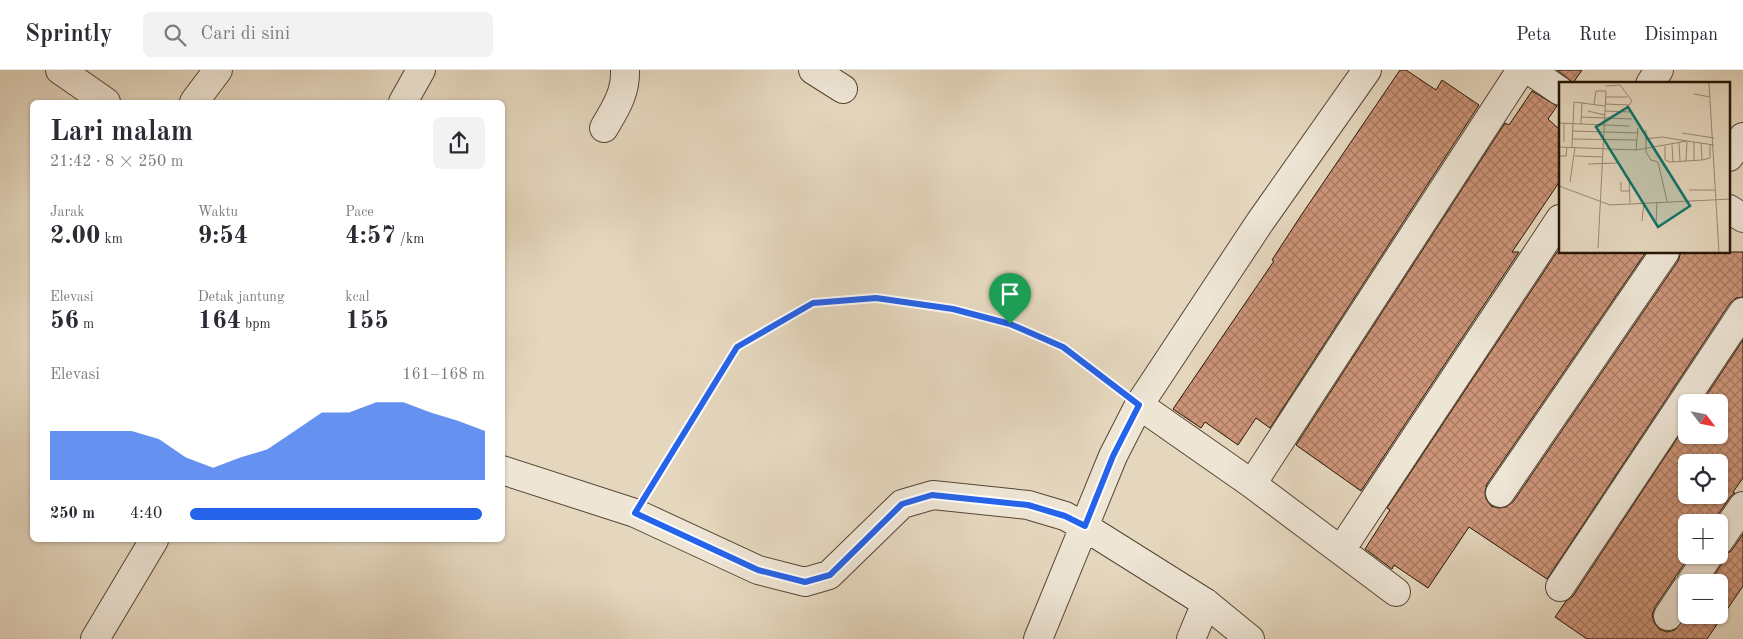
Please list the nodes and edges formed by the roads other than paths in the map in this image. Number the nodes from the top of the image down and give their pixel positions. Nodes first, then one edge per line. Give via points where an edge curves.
1 (60, 70) edge
2 (218, 70) edge
3 (626, 70) edge
4 (813, 70) edge
5 (1367, 70) edge
6 (1521, 70) edge
7 (1530, 70) edge
8 (1659, 70) edge
9 (1651, 82) edge
10 (843, 89) dead end
11 (1559, 90) edge
12 (103, 100) edge
13 (196, 100) edge
14 (604, 128) dead end
15 (1743, 137) edge
16 (1730, 156) edge
17 (1730, 210) edge
18 (1743, 218) edge
19 (1559, 221) edge
20 (1664, 254) edge
21 (1743, 312) edge
22 (1139, 405) junction
23 (505, 471) edge
24 (1252, 484) junction
25 (1500, 493) dead end
26 (1743, 506) edge
27 (1085, 526) junction
28 (1728, 528) edge
29 (153, 542) edge
30 (1342, 550) junction
31 (1560, 587) dead end
32 (1396, 592) dead end
33 (1678, 601) edge
34 (1206, 603) junction
35 (1668, 616) dead end
36 (95, 639) edge
37 (1038, 639) edge
38 (1191, 639) edge
39 (1250, 639) edge

1 - 12 street
2 - 13 street
3 - 14 street via 621,100
4 - 10 street
5 - 22 street via 1260,222
6 - 24 street
7 - 11 street
8 - 9 street
15 - 16 street
17 - 18 street
19 - 30 street
20 - 25 street
21 - 31 street
22 - 24 street
22 - 27 street via 1113,456
23 - 27 street via 635,513 758,570 805,582 830,575 902,504 932,495 1028,505
24 - 30 street
26 - 28 street
27 - 34 street
27 - 37 street
29 - 36 street
30 - 32 street
33 - 35 street
34 - 38 street
34 - 39 street

